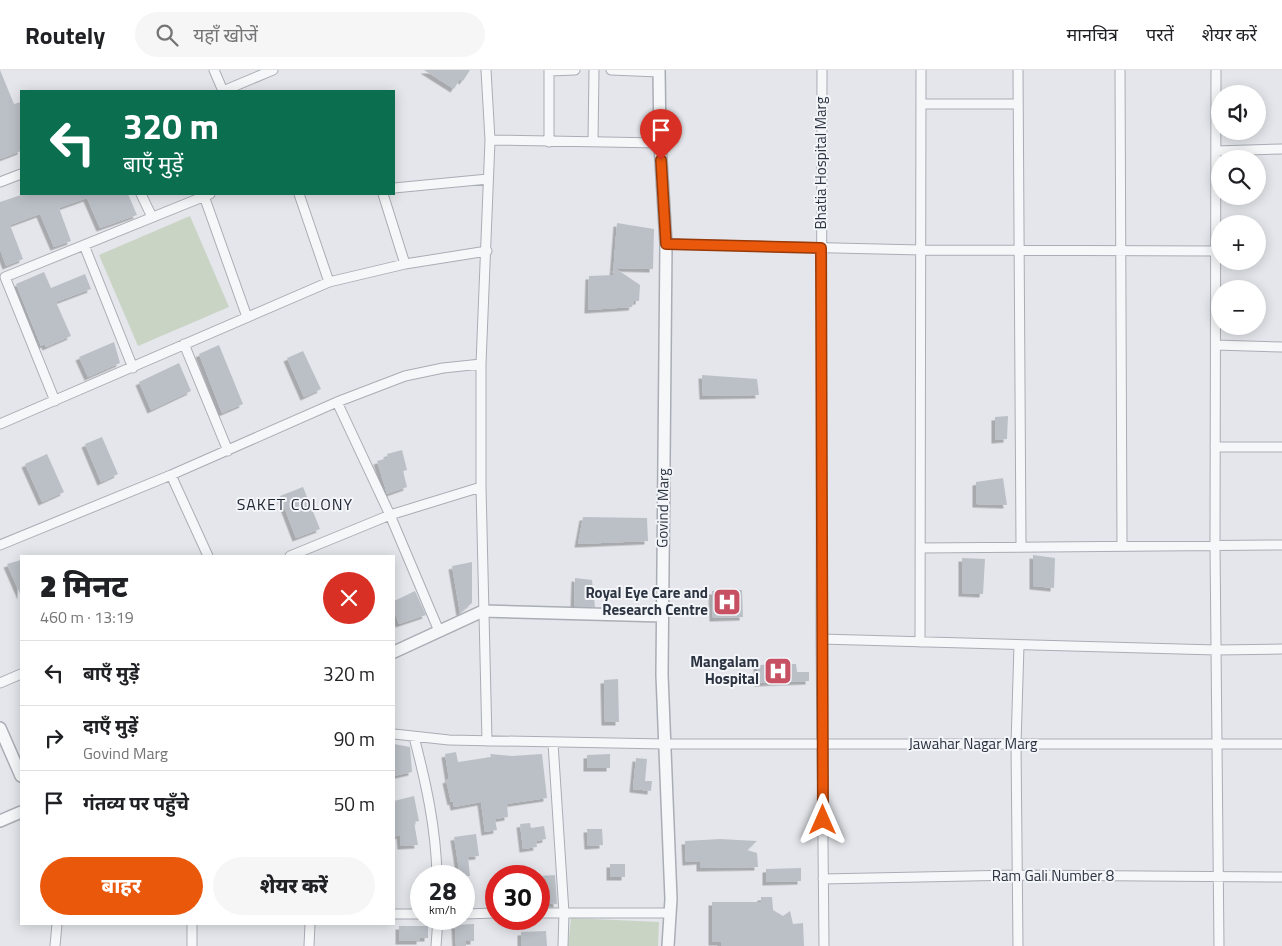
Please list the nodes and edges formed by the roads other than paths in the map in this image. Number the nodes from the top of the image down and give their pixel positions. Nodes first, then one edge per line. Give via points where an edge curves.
1 (214, 70) edge
2 (273, 70) edge
3 (486, 70) edge
4 (575, 70) edge
5 (594, 70) edge
6 (611, 70) edge
7 (822, 70) edge
8 (921, 70) edge
9 (1018, 70) edge
10 (1120, 70) edge
11 (1216, 70) edge
12 (549, 71) edge
13 (660, 71) edge
14 (223, 90) edge
15 (225, 90) edge
16 (921, 104) junction
17 (1017, 104) junction
18 (490, 140) junction
19 (593, 141) junction
20 (549, 142) junction
21 (660, 143) junction
22 (1282, 149) edge
23 (1216, 150) edge
24 (1249, 150) edge
25 (20, 174) edge
26 (488, 179) junction
27 (0, 182) edge
28 (395, 188) edge
29 (141, 195) edge
30 (207, 195) edge
31 (299, 195) edge
32 (382, 195) edge
33 (152, 217) junction
34 (666, 244) junction
35 (84, 245) junction
36 (821, 248) junction
37 (921, 250) junction
38 (1019, 250) junction
39 (1120, 250) junction
40 (487, 251) junction
41 (1211, 251) edge
42 (405, 264) junction
43 (1214, 270) edge
44 (329, 282) junction
45 (247, 316) junction
46 (184, 344) junction
47 (1216, 345) junction
48 (1282, 347) edge
49 (481, 364) junction
50 (133, 368) junction
51 (55, 401) junction
52 (337, 402) junction
53 (0, 424) edge
54 (1282, 446) edge
55 (1214, 447) junction
56 (228, 451) junction
57 (171, 475) junction
58 (481, 487) junction
59 (390, 515) junction
60 (0, 545) edge
61 (1021, 545) junction
62 (1282, 545) edge
63 (1122, 546) junction
64 (1215, 546) junction
65 (920, 548) junction
66 (208, 555) edge
67 (292, 555) edge
68 (482, 611) junction
69 (662, 616) junction
70 (439, 631) junction
71 (821, 639) junction
72 (920, 642) junction
73 (1019, 645) junction
74 (1282, 649) edge
75 (1216, 650) junction
76 (395, 652) edge
77 (20, 674) edge
78 (0, 683) edge
79 (0, 728) edge
80 (395, 734) edge
81 (414, 737) junction
82 (487, 741) junction
83 (553, 743) junction
84 (823, 743) junction
85 (665, 744) junction
86 (1016, 744) junction
87 (1282, 744) edge
88 (1218, 745) junction
89 (20, 774) edge
90 (20, 812) edge
91 (0, 821) edge
92 (437, 865) edge
93 (1017, 875) junction
94 (1219, 877) junction
95 (1282, 877) edge
96 (823, 878) junction
97 (550, 913) edge
98 (564, 913) junction
99 (669, 913) junction
100 (395, 914) edge
101 (410, 914) edge
102 (57, 925) edge
103 (192, 925) edge
104 (310, 925) edge
105 (437, 930) edge
106 (55, 946) edge
107 (192, 946) edge
108 (310, 946) edge
109 (436, 946) edge
110 (563, 946) edge
111 (668, 946) edge
112 (824, 946) edge
113 (1018, 946) edge
114 (1219, 946) edge

1 - 14 street
2 - 15 street
3 - 18 street
4 - 12 street
5 - 19 street
6 - 13 street
7 - 36 street, Bhatia Hospital Marg
8 - 16 street
9 - 17 street
10 - 39 street
11 - 23 street
12 - 20 street
13 - 21 street, Govind Marg
16 - 17 street
16 - 37 street
17 - 38 street
18 - 20 street
18 - 26 street
19 - 20 street
19 - 21 street
21 - 34 street, Govind Marg
22 - 24 street
25 - 27 street
26 - 28 street
26 - 40 street
29 - 33 street
30 - 33 street
30 - 45 street
31 - 44 street
32 - 42 street
33 - 35 street
34 - 36 street
34 - 69 street, Govind Marg
35 - 50 street
35 - 51 street via 5,277
36 - 37 street
36 - 71 street, Bhatia Hospital Marg
37 - 38 street
37 - 65 street
38 - 39 street
38 - 61 street
39 - 41 street
39 - 63 street
40 - 42 street
40 - 49 street
42 - 44 street
43 - 47 street
44 - 45 street
45 - 46 street
46 - 50 street
46 - 56 street
47 - 48 street
47 - 55 street
49 - 52 street via 405,376
49 - 58 street
50 - 51 street
51 - 53 street
52 - 56 street
52 - 59 street
54 - 55 street
55 - 64 street
56 - 57 street
57 - 60 street
57 - 66 street
58 - 59 street
58 - 68 street
59 - 67 street
59 - 70 street
61 - 63 street
61 - 65 street
62 - 64 street
63 - 64 street
64 - 75 street
65 - 72 street
68 - 69 street
68 - 70 street
68 - 82 street
69 - 85 street, Govind Marg
70 - 76 street
71 - 72 street
71 - 84 street, Bhatia Hospital Marg
72 - 73 street
73 - 75 street
73 - 86 street
74 - 75 street
75 - 88 street
77 - 78 street
79 - 89 street
80 - 81 street, Jawahar Nagar Marg
81 - 82 street, Jawahar Nagar Marg
81 - 92 street via 428,789
82 - 83 street, Jawahar Nagar Marg
83 - 85 street, Jawahar Nagar Marg
83 - 98 street
84 - 85 street, Jawahar Nagar Marg
84 - 86 street, Jawahar Nagar Marg
84 - 96 street, Bhatia Hospital Marg
85 - 99 street, Govind Marg
86 - 88 street, Jawahar Nagar Marg
86 - 93 street
87 - 88 street, Jawahar Nagar Marg
88 - 94 street
90 - 91 street
93 - 94 street, Ram Gali Number 8
93 - 96 street, Ram Gali Number 8
93 - 113 street
94 - 95 street, Ram Gali Number 8
94 - 114 street
96 - 112 street, Bhatia Hospital Marg
97 - 98 street
98 - 99 street
98 - 110 street
99 - 111 street, Govind Marg
100 - 101 street
102 - 106 street
103 - 107 street
104 - 108 street
105 - 109 street

